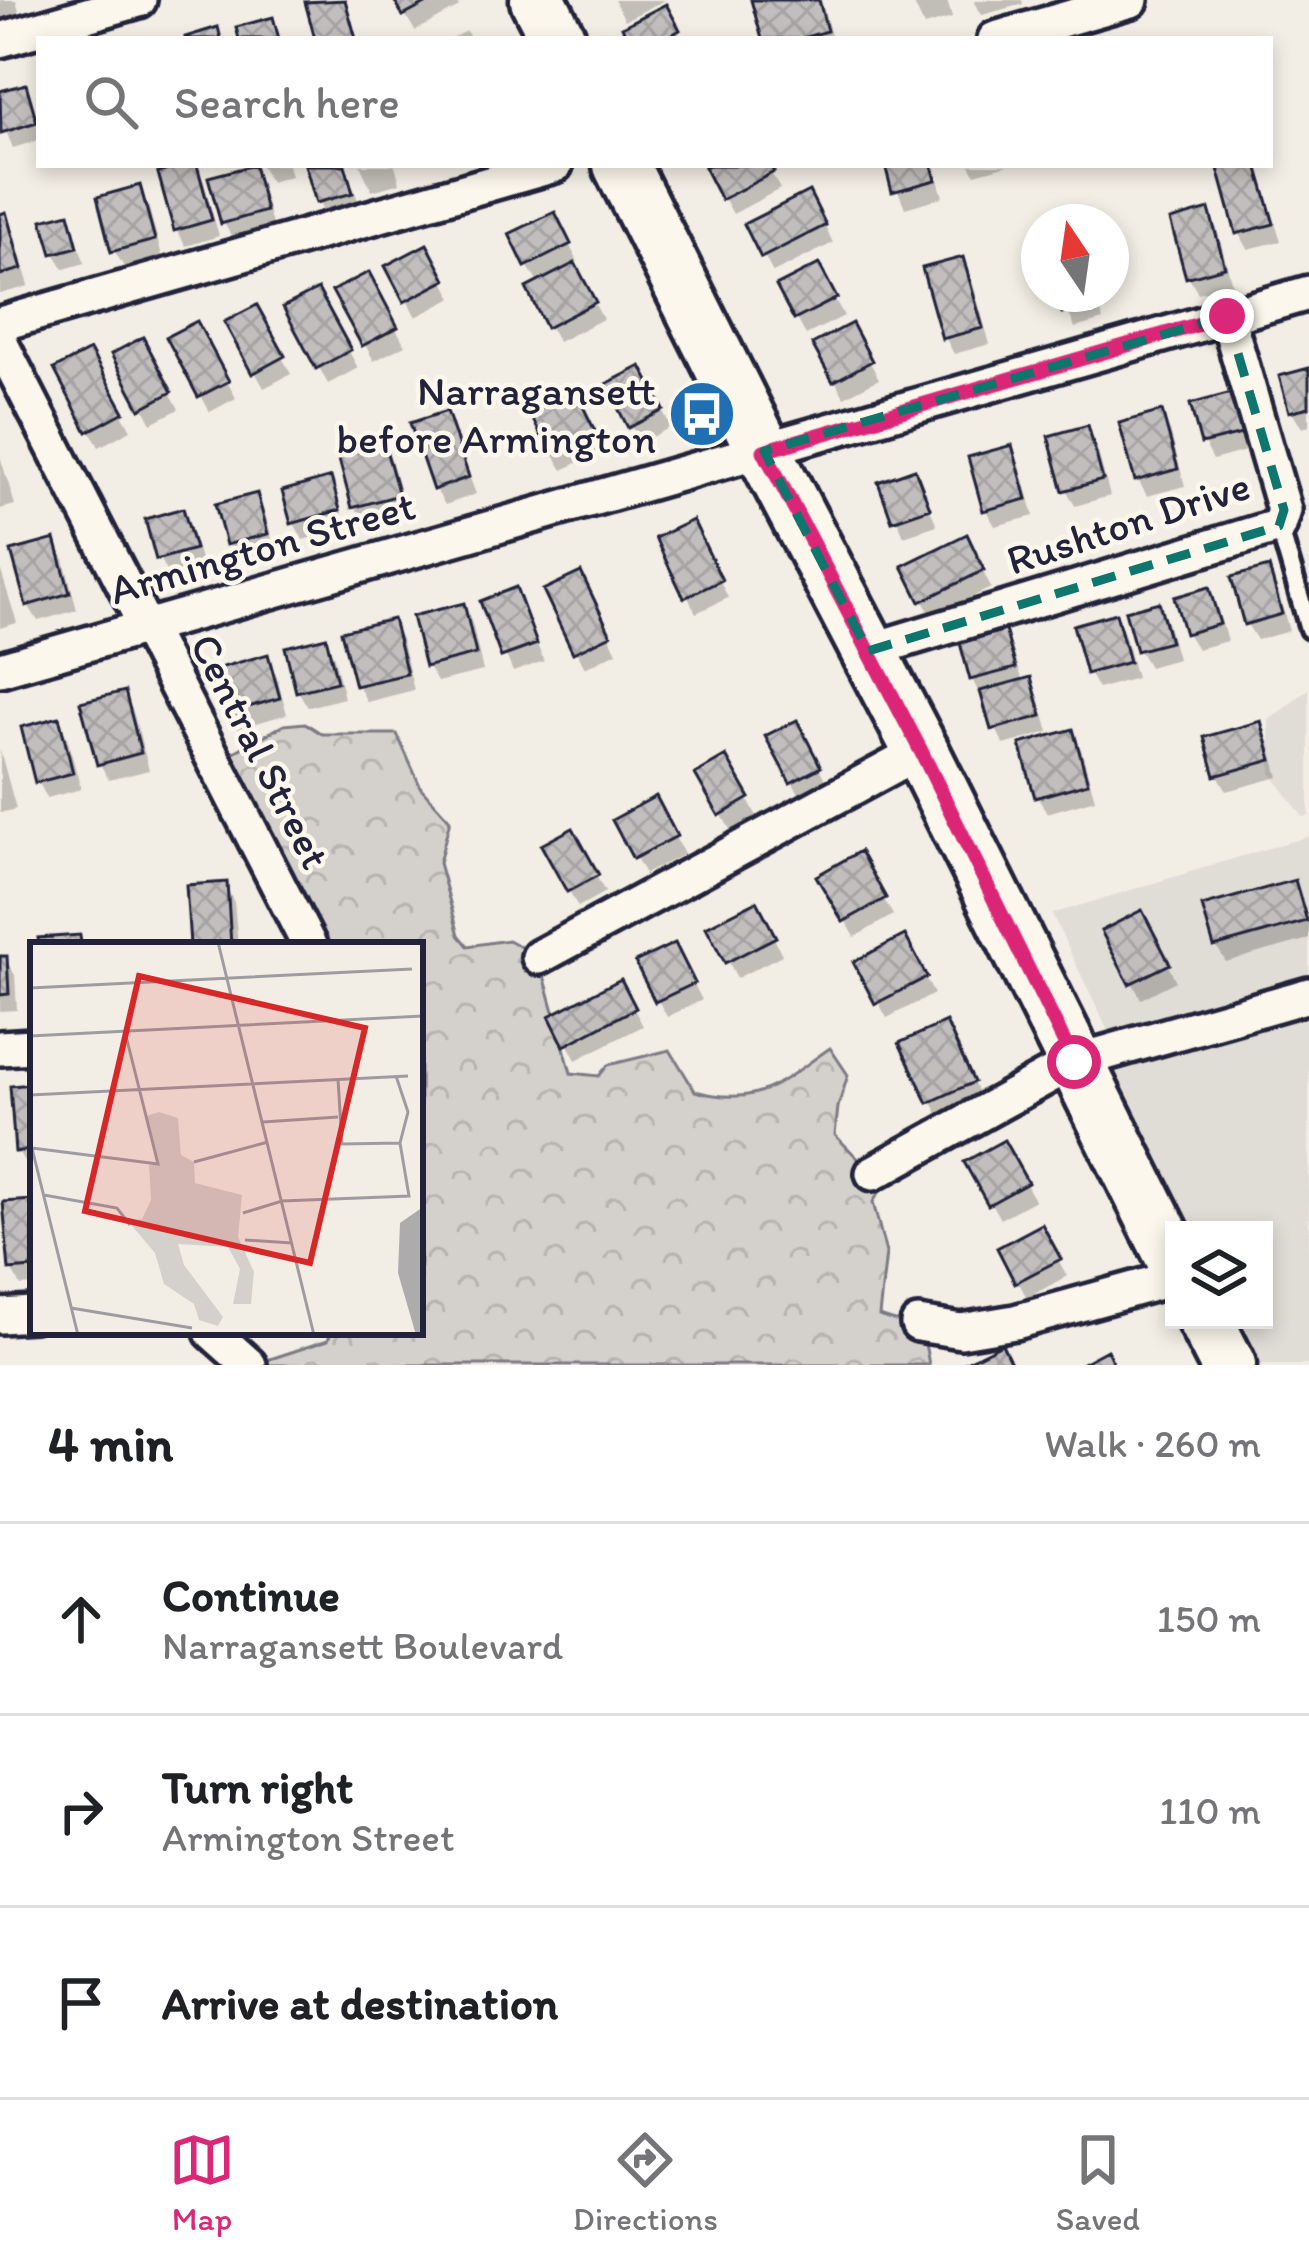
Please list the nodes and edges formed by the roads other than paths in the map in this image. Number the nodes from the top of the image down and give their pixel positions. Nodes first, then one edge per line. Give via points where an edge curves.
1 (139, 0) edge
2 (538, 0) edge
3 (1131, 0) edge
4 (556, 36) edge
5 (1005, 36) edge
6 (0, 40) edge
7 (545, 168) edge
8 (622, 168) edge
9 (1309, 293) edge
10 (1227, 316) junction
11 (0, 324) edge
12 (0, 342) edge
13 (764, 451) junction
14 (1279, 526) junction
15 (147, 627) junction
16 (1309, 629) edge
17 (868, 651) junction
18 (0, 669) edge
19 (921, 751) junction
20 (307, 942) edge
21 (539, 957) dead end
22 (1309, 995) edge
23 (30, 1046) edge
24 (0, 1048) edge
25 (1074, 1062) junction
26 (873, 1174) dead end
27 (1165, 1241) edge
28 (1165, 1281) edge
29 (30, 1314) edge
30 (0, 1316) edge
31 (918, 1324) dead end
32 (1210, 1329) edge
33 (215, 1335) edge
34 (249, 1365) edge
35 (1228, 1365) edge

1 - 6 street
2 - 4 main road
3 - 5 street
7 - 11 street
8 - 13 main road
9 - 10 street, Armington Street
10 - 13 street, Armington Street
10 - 14 street, Rushton Drive via 1284,511
12 - 15 street, Central Street
13 - 15 street, Armington Street
13 - 17 main road
14 - 16 lane
14 - 17 street, Rushton Drive
15 - 18 street, Armington Street
15 - 20 street, Central Street
17 - 19 main road
19 - 21 street
19 - 25 main road
22 - 25 street
23 - 24 street
25 - 26 street
25 - 27 main road
28 - 31 street via 1016,1322 961,1331
29 - 30 street
32 - 35 main road
33 - 34 street

